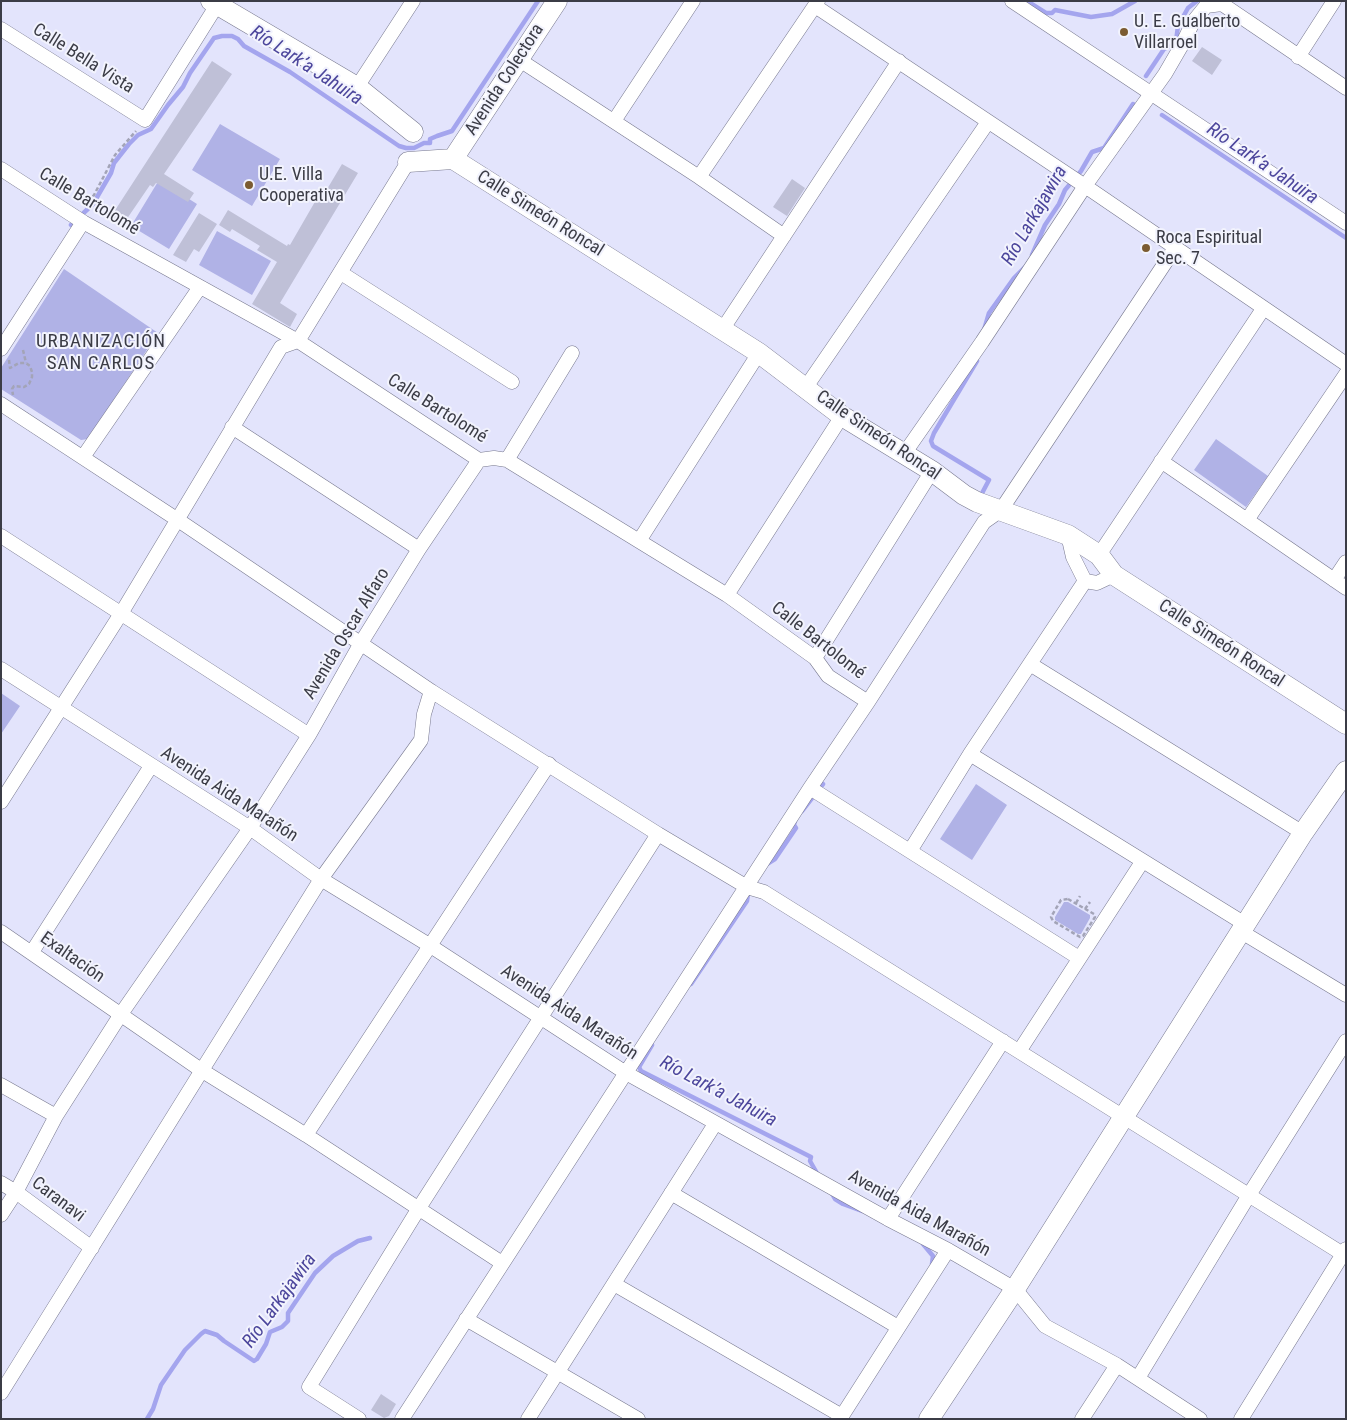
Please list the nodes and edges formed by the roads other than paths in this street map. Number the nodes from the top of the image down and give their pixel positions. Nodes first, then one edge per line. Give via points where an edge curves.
1 (413, 1) edge
2 (557, 1) edge
3 (693, 1) edge
4 (1012, 1) edge
5 (1334, 1) edge
6 (214, 3) edge
7 (816, 4) edge
8 (1, 30) edge
9 (1298, 57) junction
10 (518, 59) junction
11 (899, 61) junction
12 (357, 87) junction
13 (1346, 88) edge
14 (1150, 93) junction
15 (614, 121) junction
16 (988, 122) junction
17 (413, 132) dead end
18 (453, 159) junction
19 (408, 162) joint
20 (1, 169) edge
21 (700, 177) junction
22 (1085, 186) junction
23 (83, 222) junction
24 (1346, 223) edge
25 (784, 236) junction
26 (1175, 248) junction
27 (341, 273) junction
28 (200, 288) junction
29 (1264, 309) junction
30 (722, 330) junction
31 (298, 341) junction
32 (5, 352) edge
33 (572, 353) dead end
34 (759, 353) junction
35 (1346, 364) edge
36 (1346, 374) edge
37 (512, 382) dead end
38 (806, 387) junction
39 (4, 405) edge
40 (842, 416) junction
41 (232, 426) junction
42 (904, 454) junction
43 (84, 457) junction
44 (479, 460) junction
45 (507, 460) junction
46 (1161, 461) junction
47 (932, 471) junction
48 (1001, 510) junction
49 (178, 520) junction
50 (1247, 520) junction
51 (1068, 535) junction
52 (1, 536) edge
53 (639, 541) junction
54 (419, 549) junction
55 (1099, 555) junction
56 (1346, 562) edge
57 (1114, 575) junction
58 (1334, 580) junction
59 (1084, 581) junction
60 (1346, 588) edge
61 (727, 595) junction
62 (122, 612) junction
63 (360, 643) junction
64 (815, 658) junction
65 (1030, 664) junction
66 (1, 669) edge
67 (431, 691) junction
68 (868, 702) junction
69 (60, 708) junction
70 (1346, 724) edge
71 (310, 735) junction
72 (970, 754) junction
73 (549, 764) junction
74 (151, 766) junction
75 (1346, 771) edge
76 (810, 788) junction
77 (1, 802) edge
78 (250, 828) junction
79 (658, 834) junction
80 (1302, 834) junction
81 (910, 852) junction
82 (1142, 862) junction
83 (320, 879) junction
84 (746, 887) junction
85 (1243, 928) junction
86 (1, 932) edge
87 (430, 945) junction
88 (32, 952) junction
89 (1079, 958) junction
90 (1346, 995) edge
91 (121, 1014) junction
92 (541, 1017) junction
93 (1003, 1040) junction
94 (1346, 1041) edge
95 (1020, 1050) junction
96 (201, 1070) junction
97 (626, 1074) junction
98 (1, 1084) edge
99 (56, 1116) junction
100 (1125, 1116) junction
101 (716, 1124) junction
102 (306, 1135) junction
103 (1, 1183) edge
104 (16, 1192) junction
105 (672, 1193) junction
106 (1249, 1196) junction
107 (419, 1208) junction
108 (1, 1214) edge
109 (888, 1219) junction
110 (92, 1248) junction
111 (948, 1250) junction
112 (1345, 1253) edge
113 (502, 1262) junction
114 (614, 1284) junction
115 (1015, 1289) junction
116 (466, 1319) junction
117 (898, 1328) junction
118 (1117, 1365) junction
119 (558, 1372) junction
120 (1138, 1378) junction
121 (950, 1389) junction
122 (1, 1393) edge
123 (841, 1417) edge
124 (359, 1419) edge
125 (402, 1419) edge
126 (528, 1419) edge
127 (638, 1419) edge
128 (930, 1419) edge
129 (947, 1419) edge
130 (1082, 1419) edge
131 (1200, 1419) edge
132 (1241, 1419) edge

1 - 12 street
2 - 10 street, Avenida Colectora
3 - 15 street
4 - 14 street
5 - 9 street
6 - 8 street, Calle Bella Vista via 145,120
6 - 12 street
7 - 11 street
7 - 21 street
9 - 13 street
9 - 14 street via 1222,4 1206,6
10 - 15 street
10 - 18 street, Avenida Colectora
11 - 16 street
11 - 25 street
12 - 17 street
14 - 22 street
14 - 24 street
15 - 21 street
16 - 22 street
16 - 38 street
18 - 19 street
18 - 30 street, Calle Simeón Roncal
19 - 27 street
20 - 23 street, Calle Bartolomé
21 - 25 street
22 - 26 street
22 - 42 street
23 - 28 street, Calle Bartolomé
23 - 32 street
25 - 30 street
26 - 29 street
26 - 48 street
27 - 31 street
27 - 37 street
28 - 31 street, Calle Bartolomé
28 - 43 street
29 - 35 street
29 - 46 street
30 - 34 street, Calle Simeón Roncal
31 - 41 street via 281,347
31 - 44 street, Calle Bartolomé
33 - 45 street
34 - 38 street, Calle Simeón Roncal
34 - 53 street
36 - 50 street
38 - 40 street, Calle Simeón Roncal
39 - 43 street
40 - 42 street, Calle Simeón Roncal
40 - 61 street
41 - 49 street
41 - 54 street
42 - 47 street, Calle Simeón Roncal
43 - 49 street
44 - 45 street, Calle Bartolomé
44 - 54 street, Avenida Oscar Alfaro
45 - 53 street, Calle Bartolomé
46 - 50 street
46 - 55 street
47 - 48 street, Calle Simeón Roncal via 964,495
47 - 64 street
48 - 51 street, Calle Simeón Roncal
48 - 68 street via 984,522
49 - 62 street
49 - 63 street
50 - 58 street
51 - 55 street, Calle Simeón Roncal
51 - 59 street via 1073,557
52 - 62 street
53 - 61 street, Calle Bartolomé
54 - 63 street, Avenida Oscar Alfaro
55 - 57 street, Calle Simeón Roncal
56 - 58 street
57 - 59 street via 1097,583
57 - 70 street, Calle Simeón Roncal
58 - 60 street
59 - 65 street
61 - 64 street, Calle Bartolomé
62 - 69 street
62 - 71 street
63 - 67 street
63 - 71 street, Avenida Oscar Alfaro
64 - 68 street, Calle Bartolomé via 828,676
65 - 72 street
65 - 80 street
66 - 69 street, Avenida Aida Marañón
67 - 73 street
67 - 83 street via 421,740
68 - 76 street
69 - 74 street, Avenida Aida Marañón
69 - 77 street
71 - 78 street, Avenida Oscar Alfaro
72 - 81 street
72 - 82 street
73 - 79 street
73 - 87 street
74 - 78 street, Avenida Aida Marañón
74 - 88 street
75 - 80 street
76 - 81 street
76 - 84 street
78 - 83 street, Avenida Aida Marañón
78 - 91 street, Avenida Oscar Alfaro
79 - 84 street
79 - 92 street
80 - 85 street
81 - 89 street
82 - 85 street
82 - 89 street
83 - 87 street, Avenida Aida Marañón
83 - 96 street
84 - 93 street via 764,892
84 - 97 street
85 - 90 street
85 - 100 street
86 - 88 street, Exaltación
87 - 92 street, Avenida Aida Marañón
87 - 102 street
88 - 91 street, Exaltación
89 - 95 street
91 - 96 street, Exaltación
91 - 99 street, Avenida Oscar Alfaro
92 - 97 street, Avenida Aida Marañón
92 - 107 street
93 - 95 street
93 - 109 street
94 - 106 street
95 - 100 street
96 - 102 street, Exaltación
96 - 110 street
97 - 101 street, Avenida Aida Marañón
97 - 113 street
98 - 99 street
99 - 104 street, Avenida Oscar Alfaro
100 - 106 street
100 - 115 street
101 - 105 street
101 - 109 street, Avenida Aida Marañón
102 - 107 street, Exaltación
103 - 104 street, Caranavi
104 - 108 street, Avenida Oscar Alfaro
104 - 110 street, Caranavi
105 - 114 street
105 - 117 street
106 - 112 street
106 - 120 street
107 - 113 street, Exaltación
107 - 124 street via 309,1387
109 - 111 street, Avenida Aida Marañón
110 - 122 street
111 - 115 street, Avenida Aida Marañón
111 - 117 street
112 - 132 street
113 - 116 street
114 - 119 street
114 - 123 street
115 - 118 street, Avenida Aida Marañón via 1045,1326
115 - 121 street
116 - 119 street
116 - 125 street
117 - 123 street
118 - 120 street, Avenida Aida Marañón
118 - 130 street
119 - 126 street
119 - 127 street
120 - 131 street, Avenida Aida Marañón
121 - 128 street
121 - 129 street

